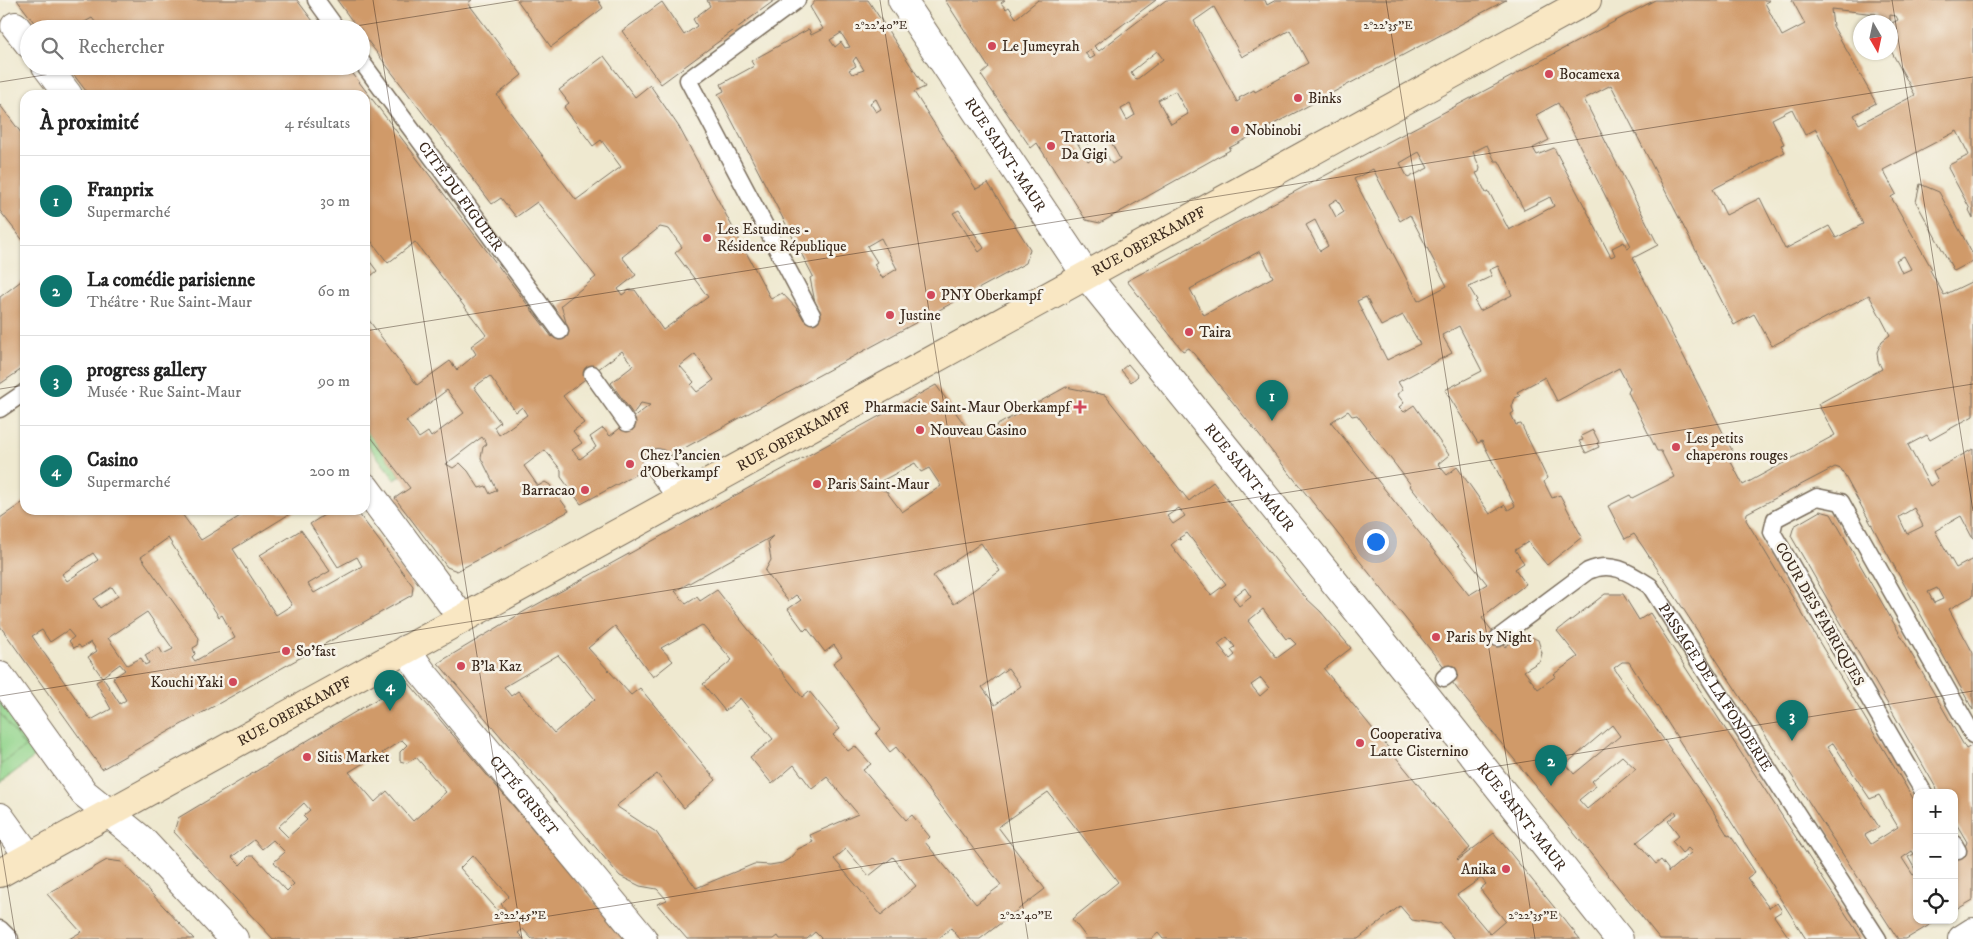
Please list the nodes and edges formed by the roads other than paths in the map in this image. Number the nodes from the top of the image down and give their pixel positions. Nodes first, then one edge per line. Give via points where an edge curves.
1 (316, 0) edge
2 (797, 0) edge
3 (902, 0) edge
4 (1587, 0) edge
5 (330, 20) edge
6 (370, 73) edge
7 (53, 75) edge
8 (64, 90) edge
9 (1086, 275) junction
10 (812, 316) dead end
11 (560, 331) dead end
12 (592, 374) dead end
13 (20, 396) edge
14 (0, 410) edge
15 (628, 423) dead end
16 (657, 463) dead end
17 (370, 494) edge
18 (682, 498) junction
19 (462, 618) junction
20 (1498, 638) dead end
21 (406, 650) junction
22 (0, 676) edge
23 (1973, 735) edge
24 (1922, 789) edge
25 (108, 813) junction
26 (0, 817) edge
27 (29, 857) junction
28 (0, 873) edge
29 (0, 928) edge
30 (1973, 932) edge
31 (10, 939) edge
32 (234, 939) edge
33 (644, 939) edge
34 (1619, 939) edge
35 (1878, 939) edge
36 (1962, 939) edge

1 - 5 lane
2 - 10 lane via 688,80
3 - 9 street, RUE SAINT-MAUR
4 - 9 street, RUE OBERKAMPF
6 - 11 lane, CITÉ DU FIGUIER
7 - 8 street
9 - 18 street, RUE OBERKAMPF
9 - 34 street, RUE SAINT-MAUR via 1424,692
12 - 15 lane
13 - 14 lane
16 - 18 street
17 - 19 street
18 - 19 street, RUE OBERKAMPF
19 - 21 street, RUE OBERKAMPF
20 - 35 lane, PASSAGE DE LA FONDERIE via 1599,566 1628,572 1650,586
21 - 25 street, RUE OBERKAMPF
21 - 33 street, CITÉ GRISET
22 - 25 street via 84,793
23 - 24 lane, COUR DES FABRIQUES via 1842,502 1817,497 1775,519 1772,532
25 - 27 street, RUE OBERKAMPF
25 - 32 street via 142,840
26 - 27 street
27 - 28 street, RUE OBERKAMPF
29 - 31 lane
30 - 36 street

